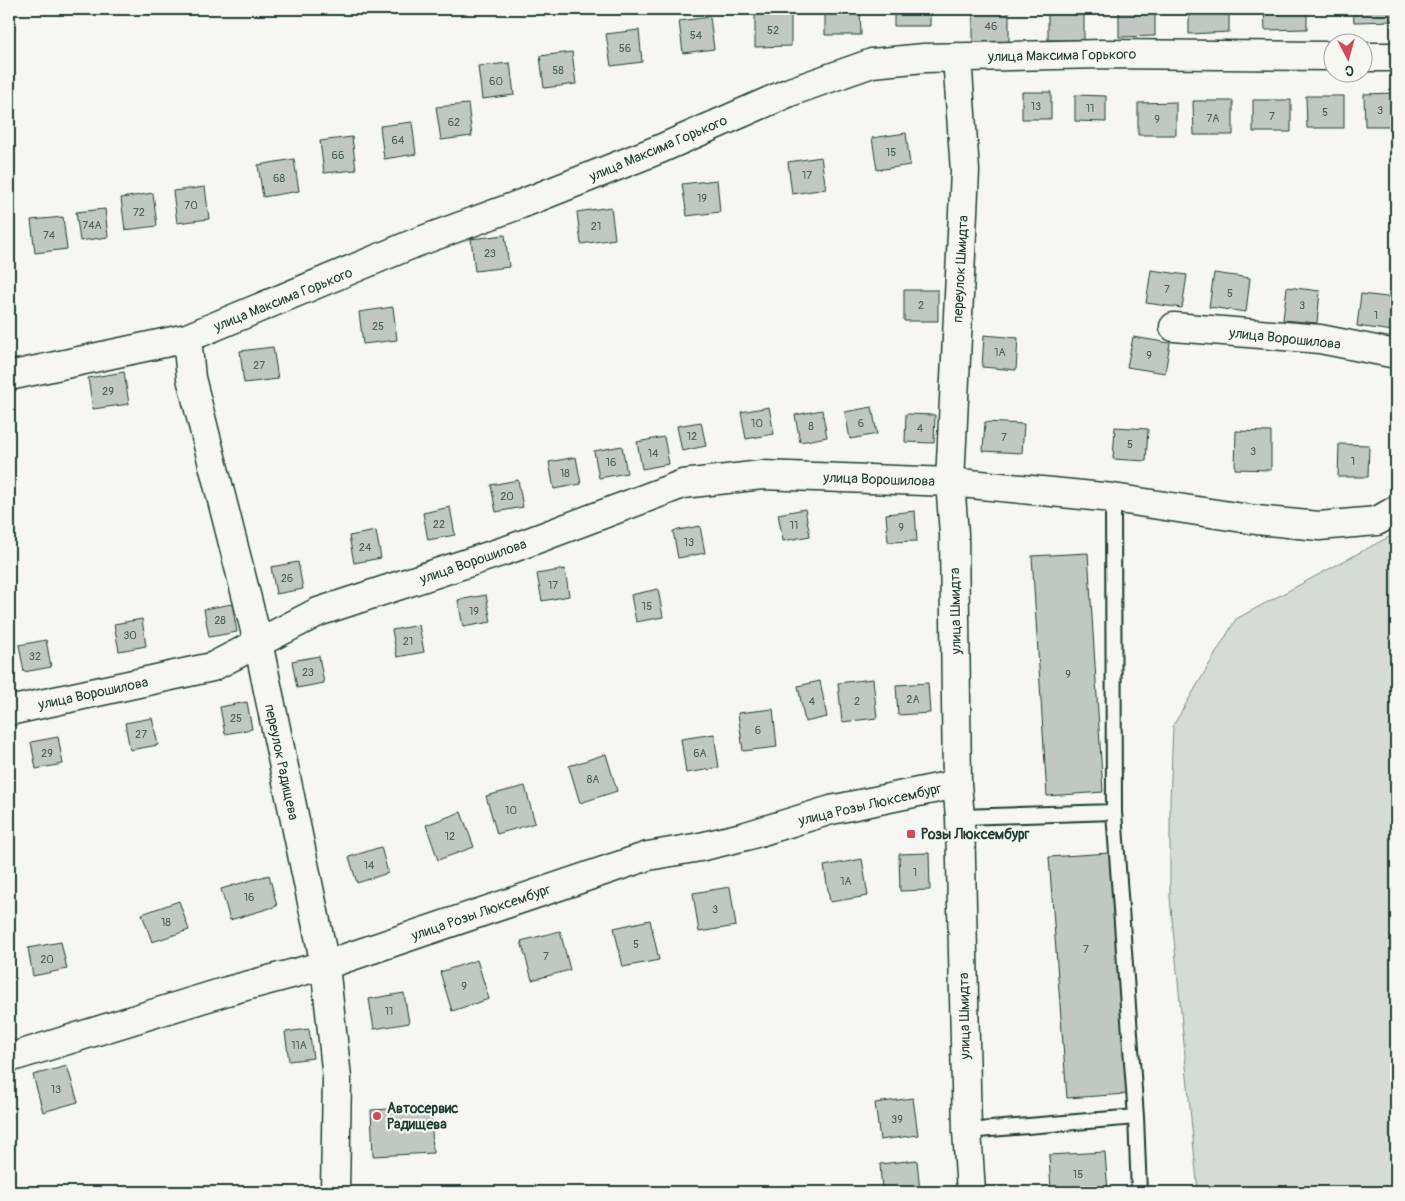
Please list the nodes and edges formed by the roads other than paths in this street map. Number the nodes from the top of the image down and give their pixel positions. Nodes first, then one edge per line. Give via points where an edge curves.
1 (1322, 56) edge
2 (957, 57) junction
3 (1372, 57) edge
4 (1396, 57) edge
5 (1174, 328) dead end
6 (187, 338) junction
7 (1396, 354) edge
8 (9, 376) edge
9 (950, 482) junction
10 (1113, 498) junction
11 (1396, 510) edge
12 (258, 642) junction
13 (9, 711) edge
14 (957, 784) junction
15 (1114, 812) junction
16 (960, 817) junction
17 (326, 965) junction
18 (9, 1058) edge
19 (1136, 1117) junction
20 (967, 1132) junction
21 (335, 1192) edge
22 (971, 1192) edge
23 (1140, 1192) edge

1 - 2 street, улица Максима Горького via 1103,54
2 - 6 street, улица Максима Горького via 872,63 790,92 660,148
2 - 9 street, переулок Шмидта via 965,171
3 - 4 street
5 - 7 street, улица Ворошилова via 1320,339
6 - 8 street, улица Максима Горького
6 - 12 street, переулок Радищева via 191,378
9 - 10 street
9 - 12 street, улица Ворошилова via 762,475 683,484 514,548 318,612
9 - 14 street, улица Шмидта via 954,534
10 - 11 street via 1256,520 1319,526 1377,520
10 - 15 lane
12 - 13 street, улица Ворошилова via 212,667
12 - 17 street, переулок Радищева
14 - 16 street, улица Шмидта
14 - 17 street, улица Розы Люксембург via 831,810 746,836 648,856
15 - 16 lane
15 - 19 lane
16 - 20 street, улица Шмидта
17 - 18 street, улица Розы Люксембург via 227,991
17 - 21 street, переулок Радищева via 337,1078
19 - 20 lane
19 - 23 lane
20 - 22 street, улица Шмидта

